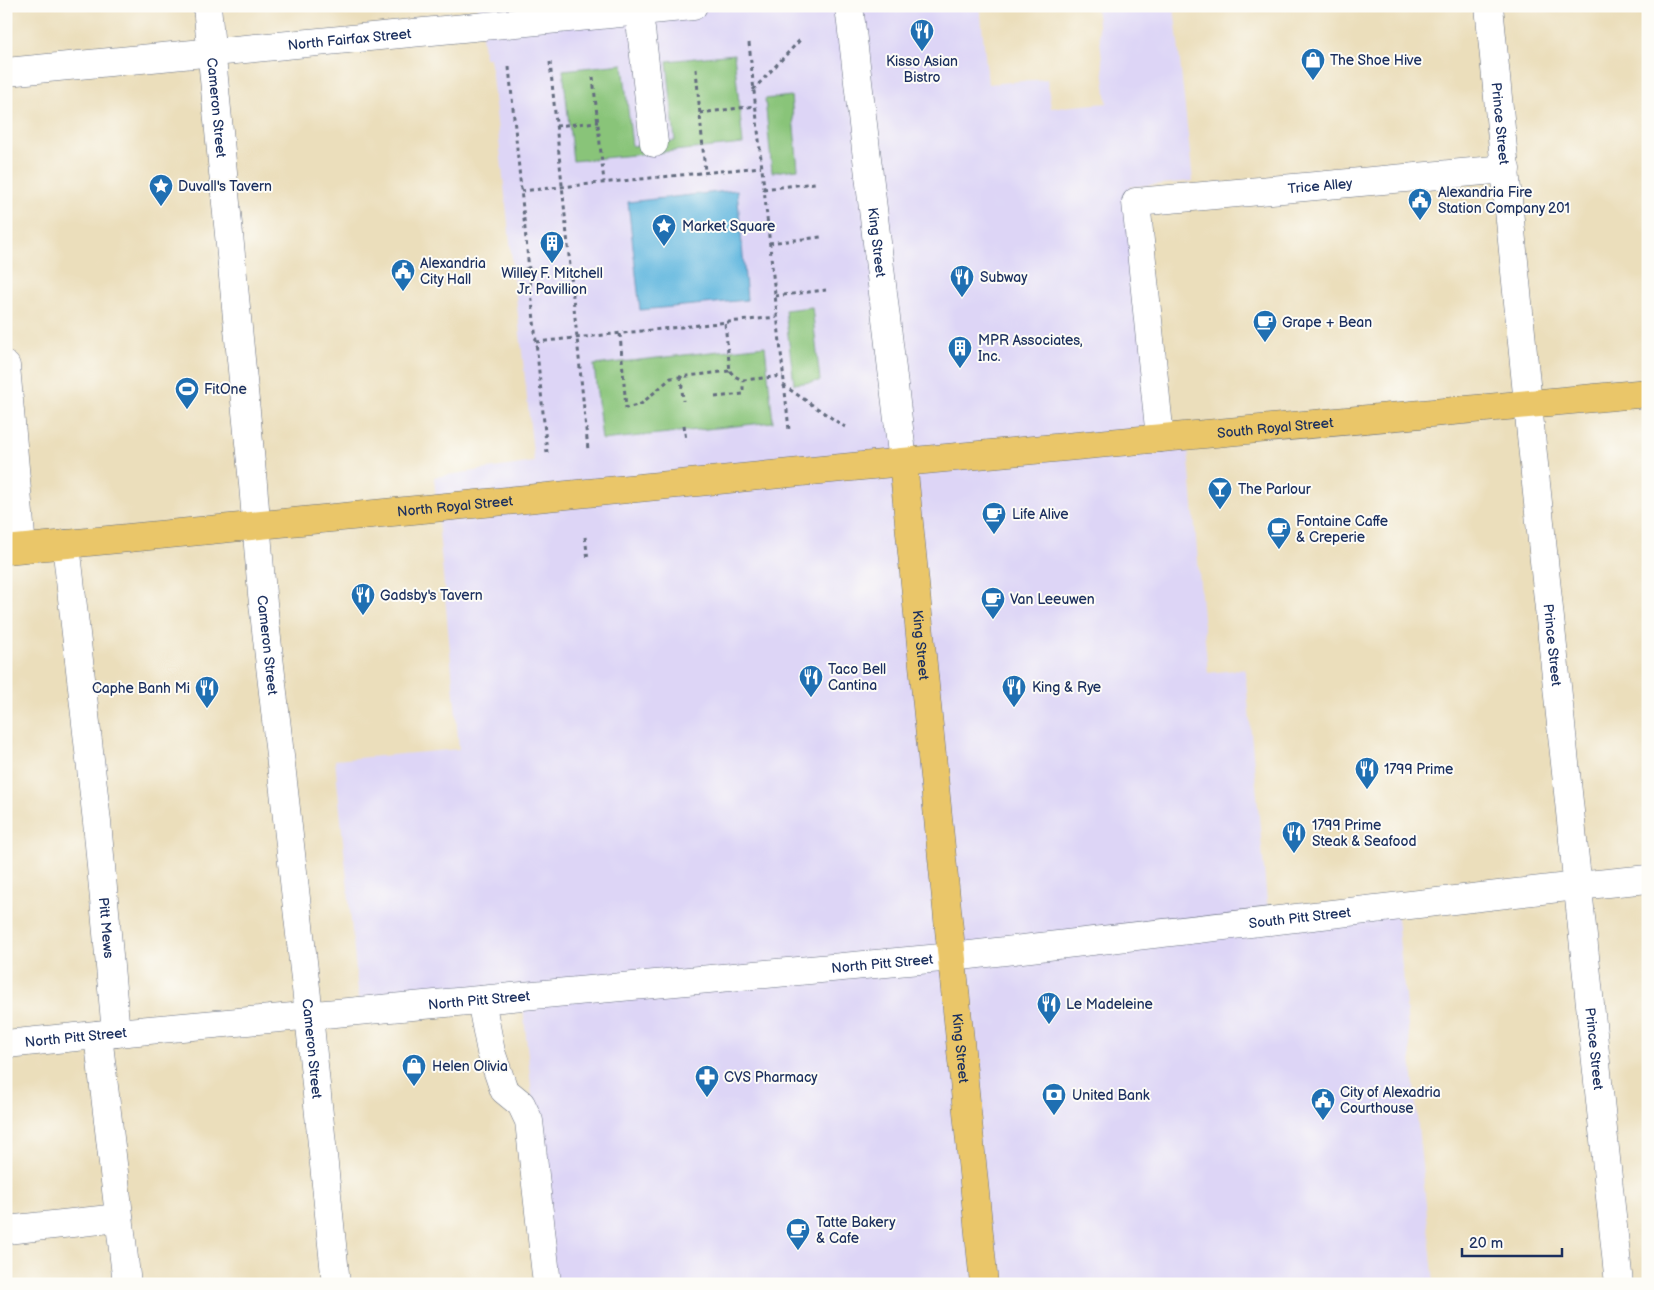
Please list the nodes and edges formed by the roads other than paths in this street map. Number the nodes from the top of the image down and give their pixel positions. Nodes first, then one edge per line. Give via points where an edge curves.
1 (207, 6) edge
2 (693, 6) edge
3 (849, 6) edge
4 (1489, 6) edge
5 (645, 10) edge
6 (212, 53) junction
7 (6, 72) edge
8 (654, 143) dead end
9 (1506, 170) junction
10 (6, 366) edge
11 (1648, 393) edge
12 (1528, 405) junction
13 (1160, 438) junction
14 (903, 462) junction
15 (257, 525) junction
16 (66, 544) junction
17 (14, 549) edge
18 (1648, 879) edge
19 (1577, 886) junction
20 (952, 957) junction
21 (481, 1000) junction
22 (309, 1015) junction
23 (107, 1034) junction
24 (6, 1044) edge
25 (119, 1218) junction
26 (6, 1230) edge
27 (127, 1284) edge
28 (336, 1284) edge
29 (547, 1284) edge
30 (984, 1284) edge
31 (1619, 1284) edge

1 - 6 street, Cameron Street
2 - 5 street, North Fairfax Street
3 - 14 street, King Street
4 - 9 street, Prince Street
5 - 6 street, North Fairfax Street
5 - 8 street
6 - 7 street, North Fairfax Street
6 - 15 street, Cameron Street
9 - 12 street, Prince Street
9 - 13 street, Trice Alley via 1136,202
10 - 17 street
11 - 12 main road, South Royal Street
12 - 13 main road, South Royal Street
12 - 19 street, Prince Street
13 - 14 main road, South Royal Street
14 - 15 main road, North Royal Street
14 - 20 main road, King Street
15 - 16 main road, North Royal Street
15 - 22 street, Cameron Street
16 - 17 main road, North Royal Street
16 - 23 street, Pitt Mews via 97,822
18 - 19 street, South Pitt Street
19 - 20 street, South Pitt Street
19 - 31 street, Prince Street
20 - 21 street, North Pitt Street
20 - 30 main road, King Street
21 - 22 street, North Pitt Street
21 - 29 street via 491,1052 504,1090 521,1104 528,1121
22 - 23 street, North Pitt Street
22 - 28 street, Cameron Street
23 - 24 street, North Pitt Street
23 - 25 street, Pitt Mews
25 - 26 street
25 - 27 street, Pitt Mews

